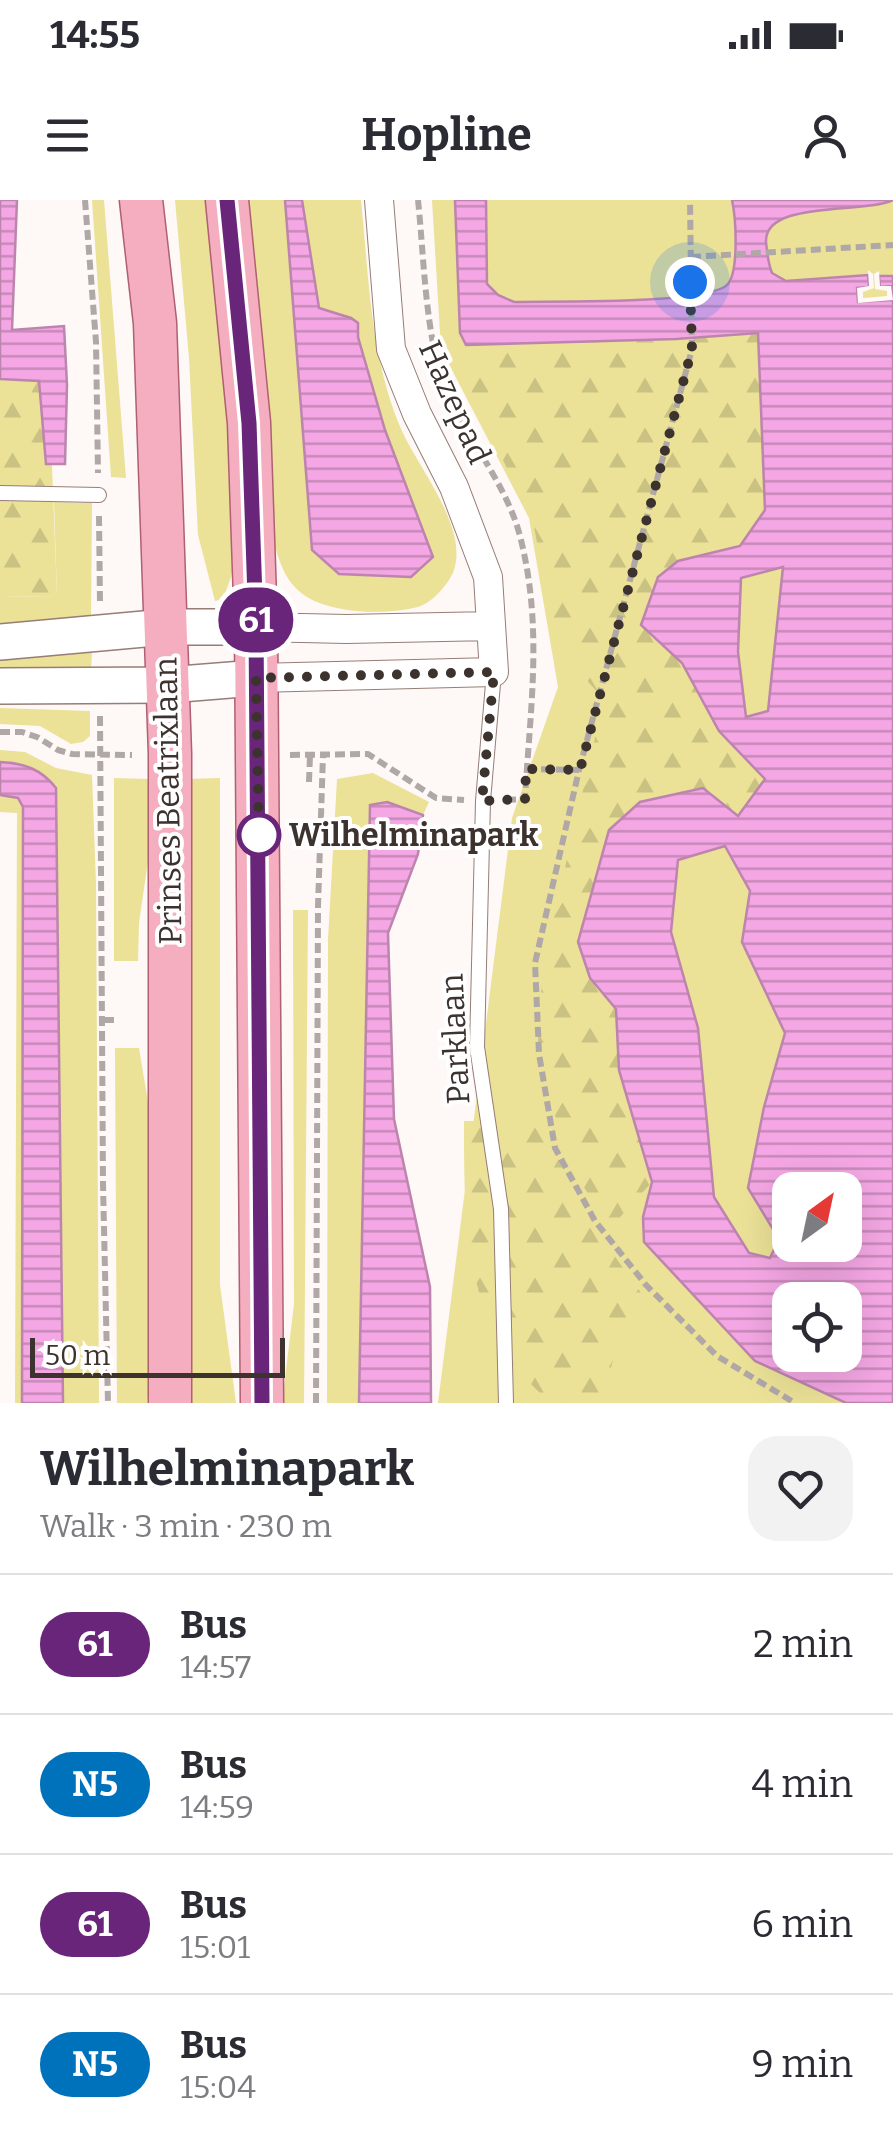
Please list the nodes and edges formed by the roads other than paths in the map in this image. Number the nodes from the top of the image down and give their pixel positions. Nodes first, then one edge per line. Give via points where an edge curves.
1 (141, 200) edge
2 (228, 200) edge
3 (378, 200) edge
4 (0, 492) edge
5 (99, 496) dead end
6 (491, 626) junction
7 (256, 627) junction
8 (166, 628) junction
9 (0, 642) edge
10 (494, 672) junction
11 (256, 678) junction
12 (168, 685) junction
13 (0, 686) edge
14 (170, 1403) edge
15 (262, 1403) edge
16 (506, 1403) edge

1 - 8 main road, Prinses Beatrixlaan via 156,323
2 - 7 main road via 249,423
3 - 6 street, Hazepad via 391,350 488,576
4 - 5 lane
6 - 7 street
6 - 10 street, Hazepad
7 - 8 street
7 - 11 main road
8 - 9 street
8 - 12 main road, Prinses Beatrixlaan
10 - 11 street
10 - 16 lane, Parklaan via 482,801 476,1047 502,1209
11 - 12 street
11 - 15 main road
12 - 13 street
12 - 14 main road, Prinses Beatrixlaan

